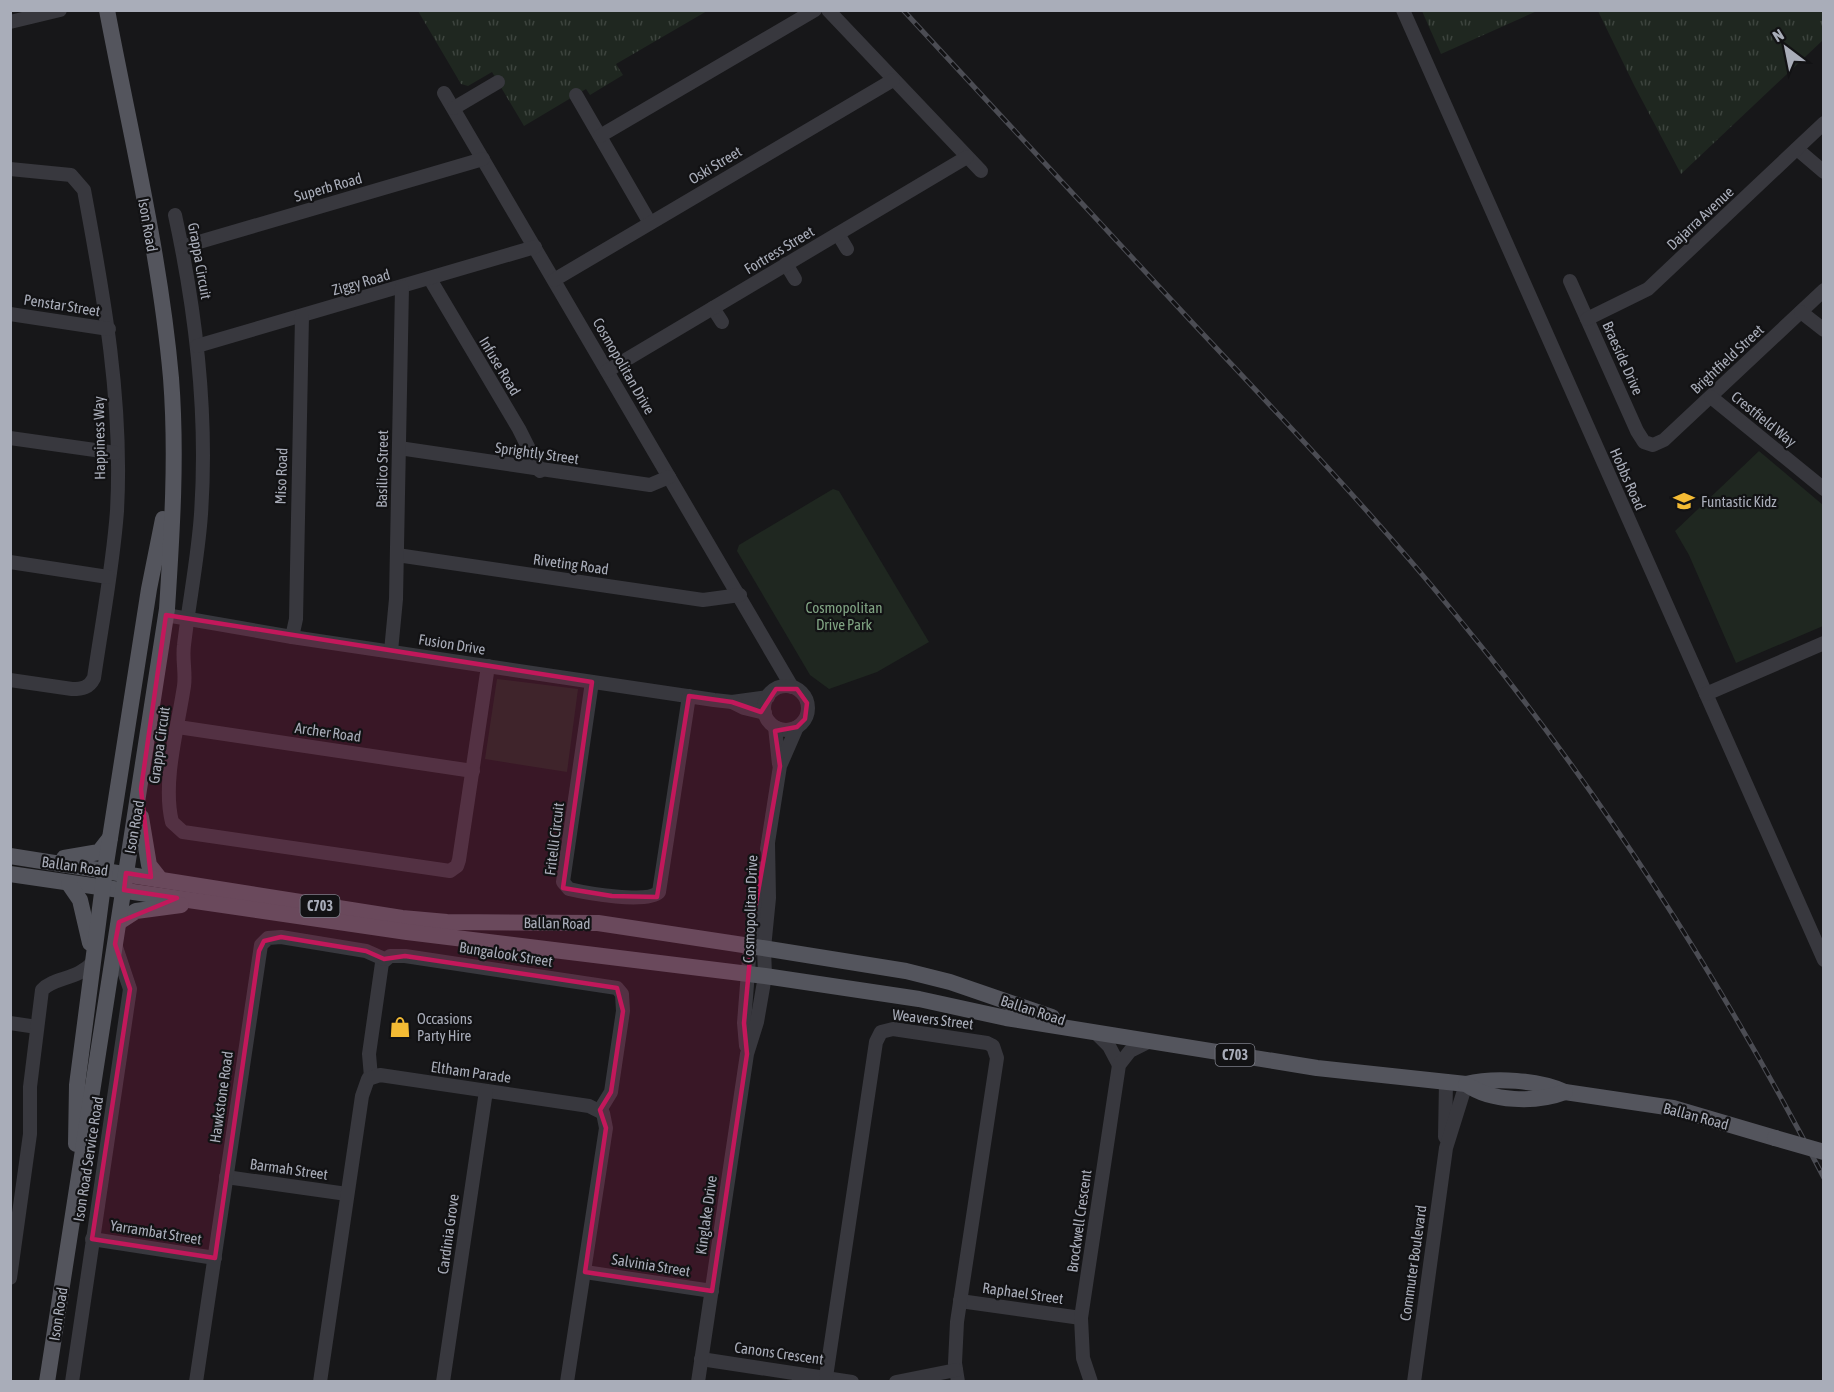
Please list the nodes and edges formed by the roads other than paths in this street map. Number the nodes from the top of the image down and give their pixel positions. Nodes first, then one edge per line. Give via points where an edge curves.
1 (60, 10) edge
2 (107, 10) edge
3 (815, 10) edge
4 (828, 10) edge
5 (1403, 10) edge
6 (10, 22) edge
7 (893, 80) junction
8 (498, 82) dead end
9 (444, 93) dead end
10 (576, 95) dead end
11 (454, 108) junction
12 (1824, 123) edge
13 (600, 136) junction
14 (1797, 149) junction
15 (967, 157) junction
16 (483, 159) junction
17 (10, 169) edge
18 (981, 171) dead end
19 (1824, 172) edge
20 (175, 215) dead end
21 (650, 223) junction
22 (838, 234) junction
23 (535, 247) junction
24 (182, 248) junction
25 (847, 249) dead end
26 (786, 264) junction
27 (430, 279) junction
28 (795, 279) dead end
29 (554, 280) junction
30 (1570, 281) dead end
31 (402, 287) junction
32 (1824, 290) edge
33 (713, 308) junction
34 (1801, 312) junction
35 (10, 314) edge
36 (302, 316) junction
37 (1587, 319) junction
38 (722, 322) dead end
39 (110, 329) junction
40 (1824, 330) edge
41 (197, 346) junction
42 (607, 371) junction
43 (1711, 397) junction
44 (10, 438) edge
45 (172, 442) junction
46 (1648, 445) joint
47 (399, 448) junction
48 (116, 453) junction
49 (540, 471) junction
50 (669, 477) junction
51 (1824, 489) edge
52 (397, 555) junction
53 (10, 562) edge
54 (108, 577) junction
55 (740, 595) junction
56 (166, 615) junction
57 (188, 618) junction
58 (143, 625) junction
59 (292, 637) junction
60 (1824, 643) edge
61 (391, 651) junction
62 (773, 657) junction
63 (488, 666) junction
64 (10, 680) edge
65 (592, 682) junction
66 (792, 687) junction
67 (772, 693) junction
68 (1706, 694) junction
69 (689, 696) junction
70 (732, 702) junction
71 (765, 713) junction
72 (177, 727) junction
73 (775, 727) junction
74 (797, 727) junction
75 (780, 766) junction
76 (473, 771) junction
77 (141, 789) junction
78 (110, 838) junction
79 (768, 843) junction
80 (10, 856) edge
81 (40, 860) junction
82 (105, 870) junction
83 (11, 874) edge
84 (160, 879) junction
85 (125, 882) junction
86 (69, 884) junction
87 (103, 888) junction
88 (206, 903) junction
89 (119, 922) junction
90 (115, 944) junction
91 (757, 947) junction
92 (384, 959) junction
93 (1824, 960) edge
94 (93, 962) junction
95 (757, 975) junction
96 (10, 1023) edge
97 (37, 1027) junction
98 (1095, 1032) junction
99 (1150, 1041) junction
100 (1119, 1065) junction
101 (371, 1077) junction
102 (1446, 1082) junction
103 (1466, 1084) junction
104 (486, 1091) junction
105 (600, 1110) junction
106 (1446, 1148) junction
107 (1824, 1152) edge
108 (226, 1177) junction
109 (347, 1194) junction
110 (75, 1211) junction
111 (92, 1239) junction
112 (214, 1258) junction
113 (585, 1272) junction
114 (10, 1278) edge
115 (712, 1291) junction
116 (960, 1301) junction
117 (1081, 1318) junction
118 (701, 1359) junction
119 (957, 1376) edge
120 (826, 1377) junction
121 (47, 1382) edge
122 (72, 1382) edge
123 (196, 1382) edge
124 (320, 1382) edge
125 (443, 1382) edge
126 (567, 1382) edge
127 (698, 1382) edge
128 (852, 1382) edge
129 (896, 1382) edge
130 (1091, 1382) edge
131 (1414, 1382) edge

1 - 6 street
2 - 45 main road, Ison Road via 160,293 171,379
3 - 13 street
4 - 7 street
5 - 68 street, Hobbs Road
7 - 15 street
7 - 21 street, Oski Street
8 - 11 street
9 - 11 street, Cosmopolitan Drive
10 - 13 street
11 - 16 street, Cosmopolitan Drive
12 - 14 street, Dajarra Avenue
13 - 21 street
14 - 19 street
14 - 37 street, Dajarra Avenue via 1648,289
15 - 18 street
15 - 22 street, Fortress Street
16 - 23 street, Cosmopolitan Drive
16 - 24 street, Superb Road
17 - 39 street, Happiness Way via 71,176 84,190
20 - 24 street, Grappa Circuit
21 - 29 street, Oski Street
22 - 25 street
22 - 26 street, Fortress Street
23 - 27 street, Ziggy Road
23 - 29 street, Cosmopolitan Drive
24 - 41 street, Grappa Circuit
26 - 28 street
26 - 33 street, Fortress Street
27 - 31 street, Ziggy Road
27 - 49 street, Infuse Road
29 - 42 street, Cosmopolitan Drive
30 - 37 street, Braeside Drive
31 - 36 street, Ziggy Road
31 - 47 street, Basilico Street
32 - 34 street, Brightfield Street
33 - 38 street
33 - 42 street, Fortress Street
34 - 40 street
34 - 43 street, Brightfield Street
35 - 39 street, Penstar Street
36 - 41 street, Ziggy Road
36 - 59 street, Miso Road via 296,619
37 - 46 street, Braeside Drive via 1637,431
39 - 48 street, Happiness Way
41 - 57 street, Grappa Circuit via 201,514
42 - 50 street, Cosmopolitan Drive
43 - 46 street, Brightfield Street via 1664,440
43 - 51 street, Crestfield Way
44 - 48 street
45 - 56 main road, Ison Road via 173,501
45 - 58 main road, Ison Road
47 - 49 street, Sprightly Street
47 - 52 street, Basilico Street
48 - 54 street, Happiness Way via 117,511
49 - 50 street, Sprightly Street via 650,484
50 - 55 street, Cosmopolitan Drive
52 - 55 street, Riveting Road via 704,600
52 - 61 street, Basilico Street
53 - 54 street
54 - 64 street, Happiness Way via 92,683 72,689
55 - 62 street, Cosmopolitan Drive
56 - 57 street, Fusion Drive
56 - 58 main road via 152,616
56 - 77 main road, Ison Road
57 - 59 street, Fusion Drive
57 - 72 street, Grappa Circuit
58 - 78 main road, Ison Road
59 - 61 street, Fusion Drive
60 - 68 street
61 - 63 street, Fusion Drive
62 - 66 street, Cosmopolitan Drive
62 - 67 street, Cosmopolitan Drive
63 - 65 street, Fusion Drive
63 - 76 street, Grappa Circuit
65 - 69 street, Fusion Drive
65 - 69 street, Fritelli Circuit via 563,882 569,889 612,896 652,897 659,892
66 - 67 street
66 - 74 street via 802,693 807,703 805,719
67 - 70 street, Fusion Drive
67 - 71 street
68 - 93 street, Hobbs Road
69 - 70 street, Fusion Drive
70 - 71 street, Fusion Drive
71 - 73 street
72 - 76 street, Archer Road
72 - 76 street, Grappa Circuit via 169,809 172,822 183,832 397,864 446,871 457,866
73 - 74 street
73 - 75 street, Cosmopolitan Drive
74 - 75 street, Cosmopolitan Drive
75 - 79 street, Cosmopolitan Drive
77 - 84 main road via 149,866
77 - 85 main road, Ison Road
78 - 81 main road via 104,849 93,854
78 - 82 main road, Ison Road
79 - 91 street, Cosmopolitan Drive via 769,898
79 - 91 street, Cosmopolitan Drive via 754,915
80 - 81 main road, Ballan Road / C703
81 - 82 main road, Ballan Road / C703
82 - 85 main road, Ballan Road / C703
82 - 87 main road, Ison Road
83 - 86 main road, Ballan Road / C703
84 - 85 main road, Ballan Road / C703
84 - 91 main road, Ballan Road / C703 via 402,918 598,923
85 - 87 main road, Ballan Road / C703
85 - 88 main road, Ballan Road / C703
85 - 89 main road, Ison Road
86 - 87 main road, Ballan Road / C703
86 - 94 main road via 84,912
87 - 94 main road, Ison Road
88 - 89 main road via 136,911
88 - 95 main road, Ballan Road / C703
89 - 90 main road, Ison Road
90 - 110 main road, Ison Road
90 - 111 street, Ison Road Service Road via 130,989
91 - 95 street, Cosmopolitan Drive
91 - 98 main road, Ballan Road / C703 via 928,976
92 - 101 street via 369,1054
92 - 105 street, Bungalook Street via 405,956 617,988 622,994 623,1011 610,1092
92 - 108 street, Hawkstone Road via 366,951 281,937 264,940 259,951
94 - 97 street via 80,974 42,990
94 - 110 main road, Ison Road via 77,1085
95 - 98 main road, Ballan Road / C703 via 919,999
95 - 115 street, Kinglake Drive via 757,1022 747,1054
96 - 97 street
97 - 114 street via 30,1087 30,1134
98 - 99 main road, Ballan Road / C703
98 - 100 street via 1109,1046
99 - 100 street via 1130,1051
99 - 102 main road, Ballan Road / C703 via 1317,1068
100 - 117 street, Brockwell Crescent
101 - 104 street, Eltham Parade via 380,1075
101 - 109 street via 362,1096
102 - 103 main road, Ballan Road / C703
102 - 106 street, Commuter Boulevard
103 - 106 street, Commuter Boulevard
103 - 107 main road, Ballan Road / C703, bridge via 1479,1094 1546,1099 1565,1092 1673,1108
104 - 105 street, Eltham Parade
104 - 125 street, Cardinia Grove
105 - 113 street via 606,1128
106 - 131 street, Commuter Boulevard
108 - 109 street, Barmah Street
108 - 112 street, Hawkstone Road
109 - 124 street
110 - 121 main road, Ison Road
111 - 112 street, Yarrambat Street
111 - 122 street, Ison Road Service Road
112 - 123 street, Hawkstone Road
113 - 115 street, Salvinia Street
113 - 126 street
115 - 118 street, Kinglake Drive
116 - 117 street, Raphael Street
116 - 119 street, Weavers Street via 955,1344
116 - 120 street, Weavers Street via 996,1052 978,1041 886,1029 876,1042
117 - 130 street, Brockwell Crescent via 1083,1358
118 - 120 street, Canons Crescent
118 - 127 street, Kinglake Drive
119 - 129 street
120 - 128 street, Canons Crescent

